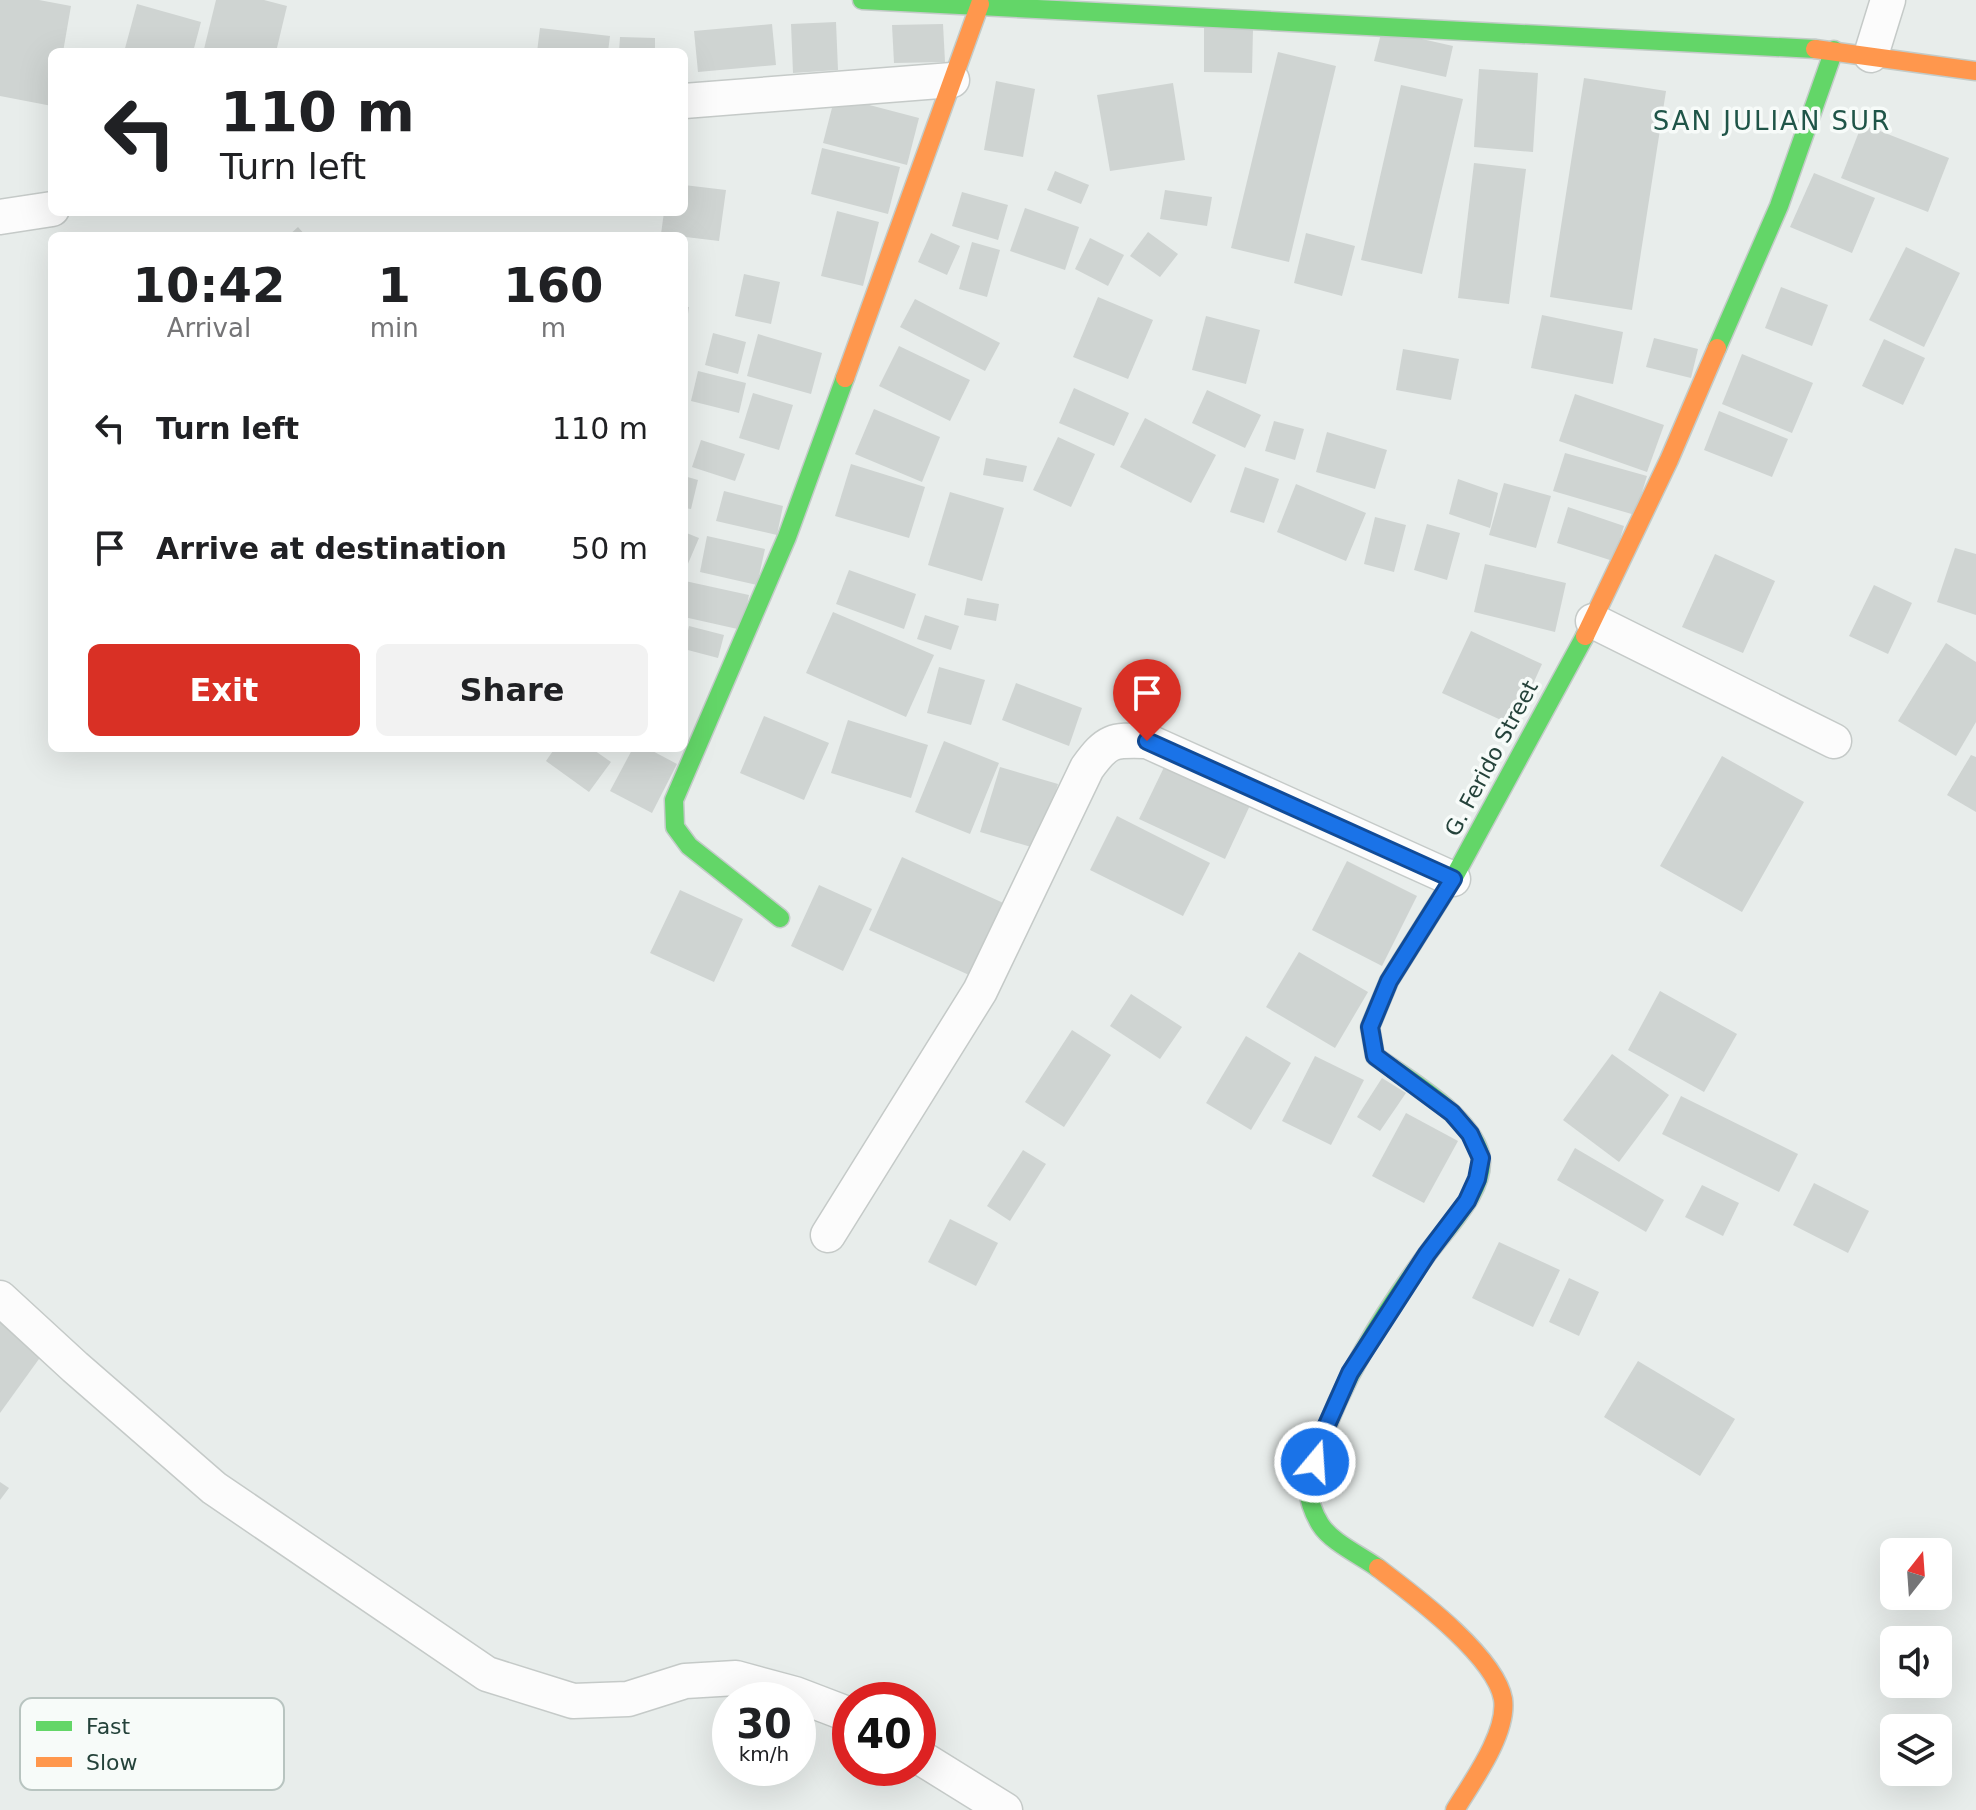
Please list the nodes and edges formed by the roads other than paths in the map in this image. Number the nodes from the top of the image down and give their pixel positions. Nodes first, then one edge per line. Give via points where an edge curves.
1 (862, 0) edge
2 (1888, 0) edge
3 (980, 4) junction
4 (1834, 50) junction
5 (1871, 55) junction
6 (1976, 71) edge
7 (952, 80) junction
8 (688, 101) edge
9 (48, 210) edge
10 (0, 217) edge
11 (1593, 621) junction
12 (1834, 741) dead end
13 (1453, 879) junction
14 (780, 918) dead end
15 (828, 1235) dead end
16 (0, 1298) edge
17 (832, 1708) edge
18 (936, 1767) edge
19 (1005, 1810) edge
20 (1455, 1810) edge

1 - 3 street
2 - 5 street
3 - 4 street
3 - 7 street
4 - 5 street
4 - 11 street, G. Ferido Street via 1779,206
5 - 6 street
7 - 8 street
7 - 14 street via 787,537 674,800 675,827 689,846
9 - 10 street
11 - 12 street
11 - 13 street, G. Ferido Street
13 - 15 street via 1147,741 1118,740 1101,749 1087,768 980,991
13 - 20 street, G. Ferido Street via 1389,981 1370,1027 1375,1056 1452,1113 1470,1134 1481,1158 1477,1179 1350,1373 1322,1436 1308,1489 1321,1526 1448,1625 1496,1678 1503,1701 1499,1724 1486,1759
16 - 17 street via 214,1488 487,1674 573,1701 628,1699 685,1681 736,1678
18 - 19 street

